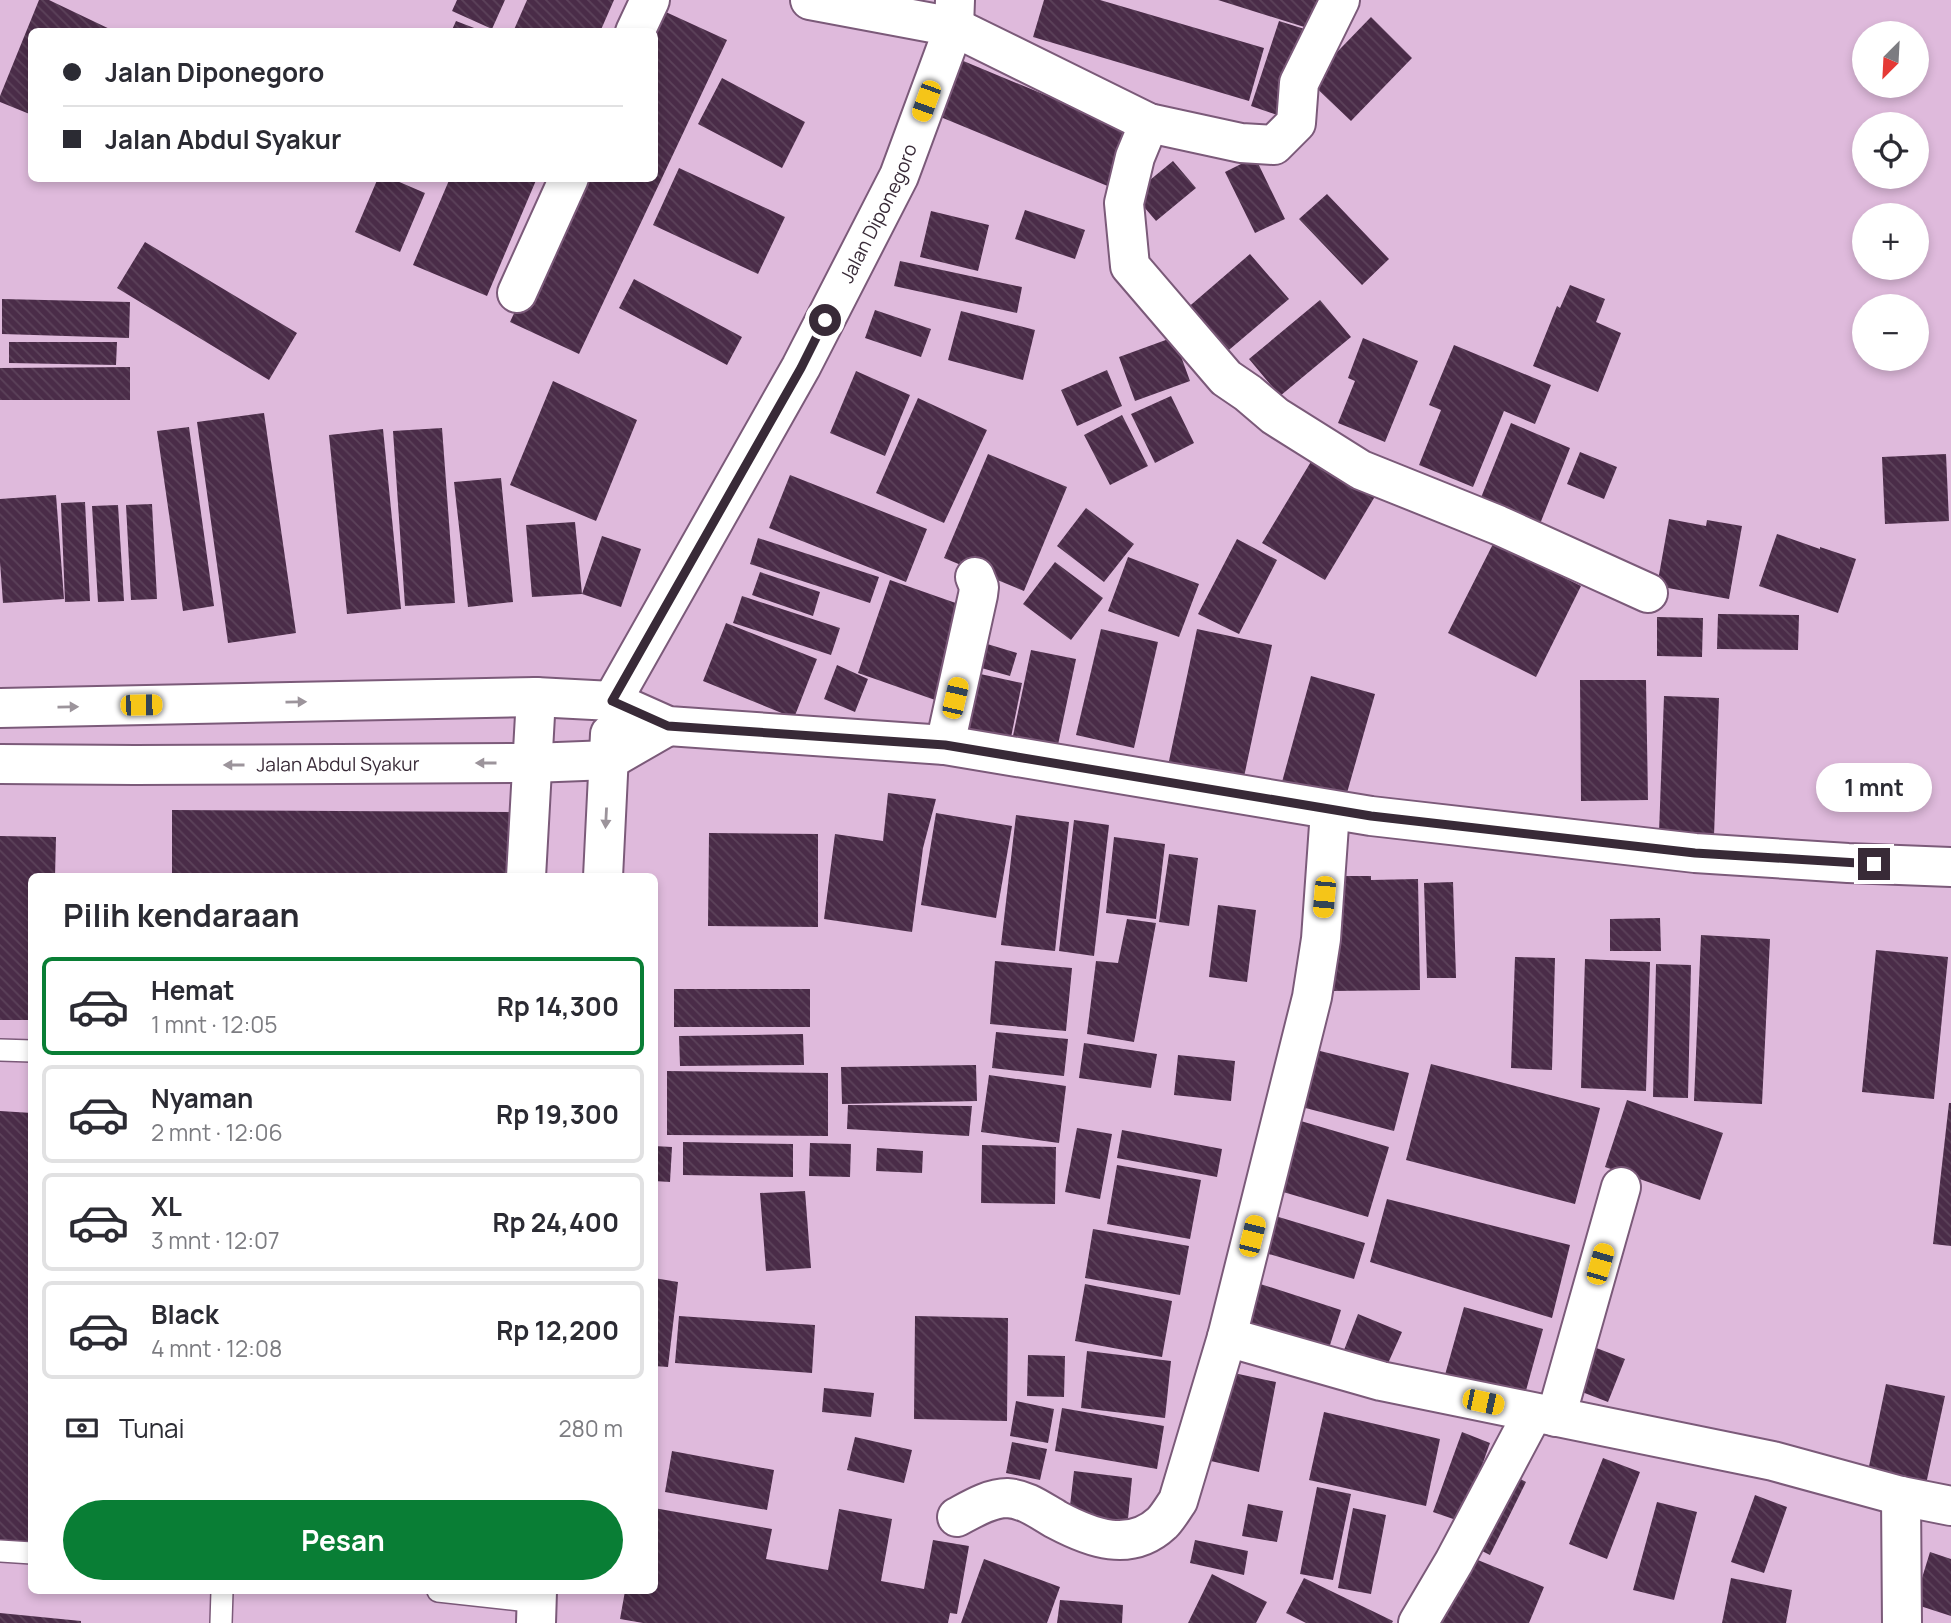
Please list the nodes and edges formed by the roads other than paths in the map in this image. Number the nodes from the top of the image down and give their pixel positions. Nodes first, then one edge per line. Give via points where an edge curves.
1 (650, 0) edge
2 (810, 0) edge
3 (1339, 0) edge
4 (954, 13) edge
5 (637, 28) edge
6 (1149, 122) junction
7 (567, 182) edge
8 (517, 293) dead end
9 (975, 577) dead end
10 (1648, 593) dead end
11 (536, 697) junction
12 (612, 701) junction
13 (0, 708) edge
14 (668, 726) junction
15 (945, 745) junction
16 (609, 760) junction
17 (532, 763) junction
18 (0, 764) edge
19 (1330, 811) junction
20 (1951, 867) edge
21 (526, 873) edge
22 (603, 873) edge
23 (0, 1050) edge
24 (28, 1051) edge
25 (1621, 1187) dead end
26 (1227, 1337) junction
27 (1545, 1415) junction
28 (1901, 1496) junction
29 (1951, 1506) edge
30 (957, 1517) dead end
31 (0, 1551) edge
32 (28, 1553) edge
33 (222, 1594) edge
34 (459, 1594) edge
35 (537, 1605) edge
36 (221, 1623) edge
37 (1418, 1623) edge
38 (1902, 1623) edge

1 - 5 street
2 - 4 street
3 - 6 street via 1299,83 1296,123 1274,145 1241,143
4 - 6 street
4 - 12 street, Jalan Diponegoro via 899,176 801,368
6 - 10 street via 1124,203 1130,266 1226,378 1275,416 1361,470
7 - 8 street
9 - 15 street via 978,595
11 - 12 street
13 -> 11 street
11 - 17 street
12 - 14 street
12 - 16 street, Jalan Diponegoro
14 - 15 street
14 - 16 street, Jalan Abdul Syakur
15 - 19 street
16 - 17 street, Jalan Abdul Syakur
16 -> 22 street, Jalan Diponegoro
17 -> 18 street, Jalan Abdul Syakur
17 - 21 street
19 - 20 street via 1695,853
19 - 26 street via 1312,997
23 - 24 lane
25 - 27 street
26 - 27 street via 1381,1381
26 - 30 street via 1178,1501 1164,1522 1144,1537 1109,1541 1004,1498
27 - 28 street via 1773,1461
27 - 37 street
28 - 29 street
28 - 38 street
31 - 32 lane
33 - 36 lane
34 - 35 lane

